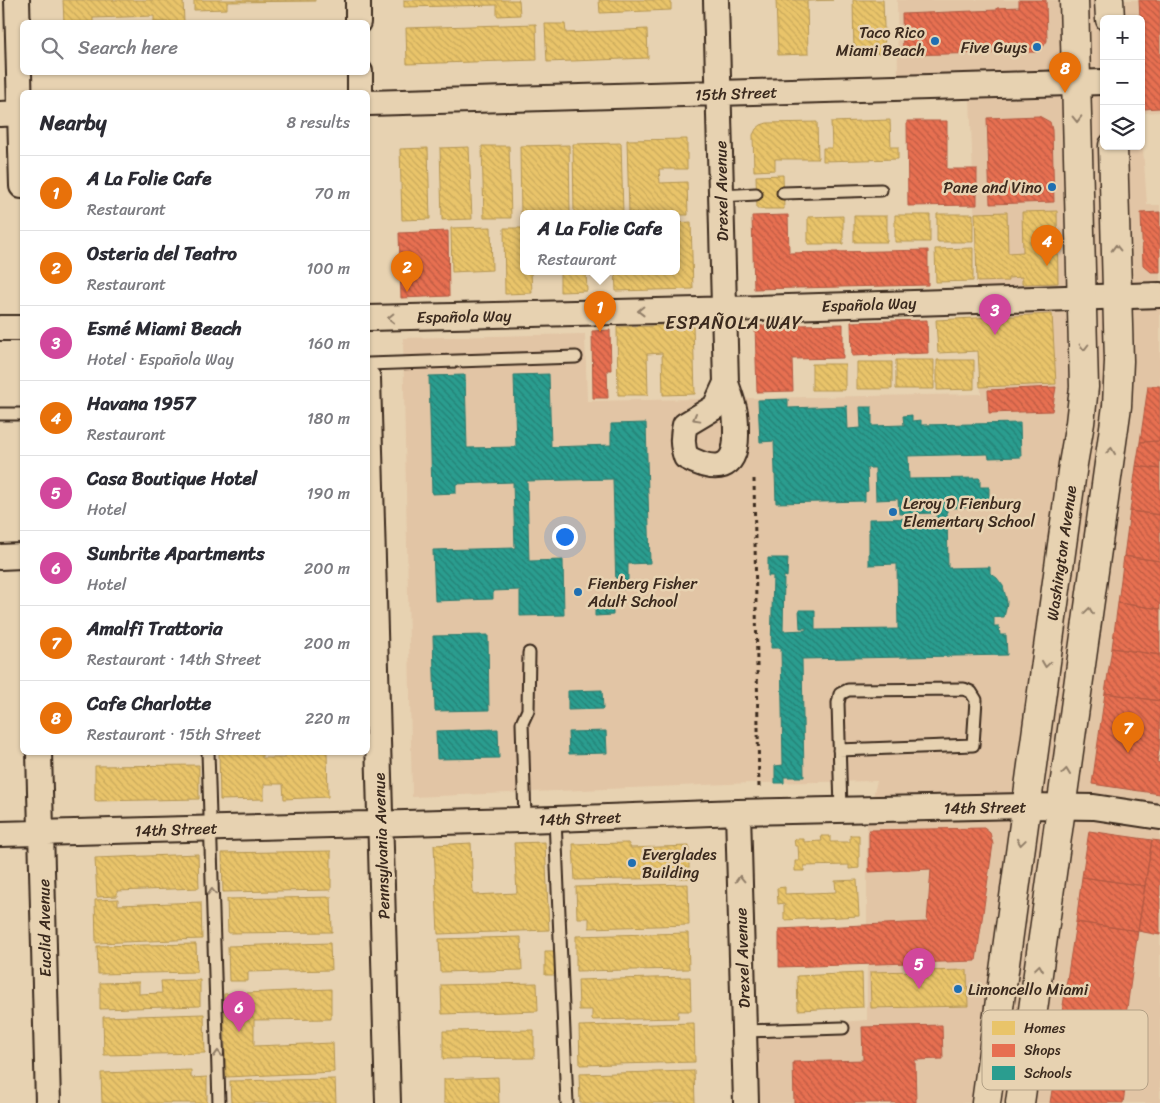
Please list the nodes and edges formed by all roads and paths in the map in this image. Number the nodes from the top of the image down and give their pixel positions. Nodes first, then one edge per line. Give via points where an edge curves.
1 (17, 0) edge
2 (358, 0) edge
3 (716, 0) edge
4 (1074, 0) edge
5 (1109, 0) edge
6 (1110, 15) edge
7 (358, 20) edge
8 (360, 75) edge
9 (1100, 82) edge
10 (1076, 83) junction
11 (360, 90) edge
12 (718, 94) junction
13 (370, 104) edge
14 (14, 114) edge
15 (1113, 150) edge
16 (20, 168) edge
17 (881, 190) dead end
18 (756, 194) dead end
19 (783, 194) dead end
20 (721, 196) junction
21 (1160, 295) edge
22 (1116, 296) junction
23 (1082, 298) junction
24 (724, 309) junction
25 (370, 318) edge
26 (0, 328) edge
27 (20, 328) edge
28 (576, 357) dead end
29 (370, 364) edge
30 (726, 382) dead end
31 (0, 414) edge
32 (20, 414) edge
33 (754, 479) dead end
34 (370, 547) edge
35 (20, 556) edge
36 (0, 557) edge
37 (371, 626) edge
38 (529, 654) dead end
39 (839, 750) junction
40 (39, 755) edge
41 (208, 755) edge
42 (759, 789) dead end
43 (1026, 806) junction
44 (1061, 806) junction
45 (841, 810) junction
46 (738, 812) junction
47 (1160, 817) edge
48 (555, 819) junction
49 (525, 820) junction
50 (380, 824) junction
51 (210, 828) junction
52 (42, 833) junction
53 (0, 834) edge
54 (999, 1010) edge
55 (1033, 1010) edge
56 (843, 1028) dead end
57 (744, 1031) junction
58 (988, 1090) edge
59 (1022, 1090) edge
60 (48, 1103) edge
61 (219, 1103) edge
62 (388, 1103) edge
63 (566, 1103) edge
64 (746, 1103) edge
65 (986, 1103) edge
66 (1020, 1103) edge

1 - 14 street
2 - 7 street
3 - 12 street, Drexel Avenue
4 - 10 main road, Washington Avenue
5 - 6 main road
8 - 11 street
9 - 10 street, 15th Street
10 - 12 street, 15th Street
10 -> 23 main road, Washington Avenue
12 - 13 street, 15th Street
12 - 20 street, Drexel Avenue
14 - 16 street
22 -> 15 main road
17 - 19 lane
18 - 20 lane
20 - 24 street, Drexel Avenue
21 - 22 street, Española Way
22 - 23 street, Española Way
44 -> 22 main road via 1118,406
23 - 24 street, Española Way
23 -> 43 main road, Washington Avenue via 1084,387
24 -> 25 street, Española Way
24 - 30 street, Drexel Avenue
26 - 27 street
28 - 29 lane
31 - 32 lane
33 - 42 path
34 - 37 street, Pennsylvania Avenue
35 - 36 street
37 - 50 street, Pennsylvania Avenue
38 - 49 lane via 528,710 522,723
39 - 39 lane via 838,703 840,694 848,690 964,688 976,700 973,745
39 - 45 lane
40 - 52 street, Euclid Avenue
41 - 51 lane
43 - 44 street, 14th Street
43 - 45 street, 14th Street
43 -> 54 main road, Washington Avenue
44 - 47 street, 14th Street via 1094,807
55 -> 44 main road
45 - 46 street, 14th Street
46 - 48 street, 14th Street
57 -> 46 street, Drexel Avenue
48 - 49 street, 14th Street
48 - 63 lane
49 - 50 street, 14th Street
50 - 51 street, 14th Street
50 - 62 street, Pennsylvania Avenue
51 - 52 street, 14th Street
61 -> 51 lane
52 - 53 street, 14th Street
52 - 60 street, Euclid Avenue
56 - 57 lane
57 - 64 street, Drexel Avenue
58 -> 65 main road, Washington Avenue
66 -> 59 main road

